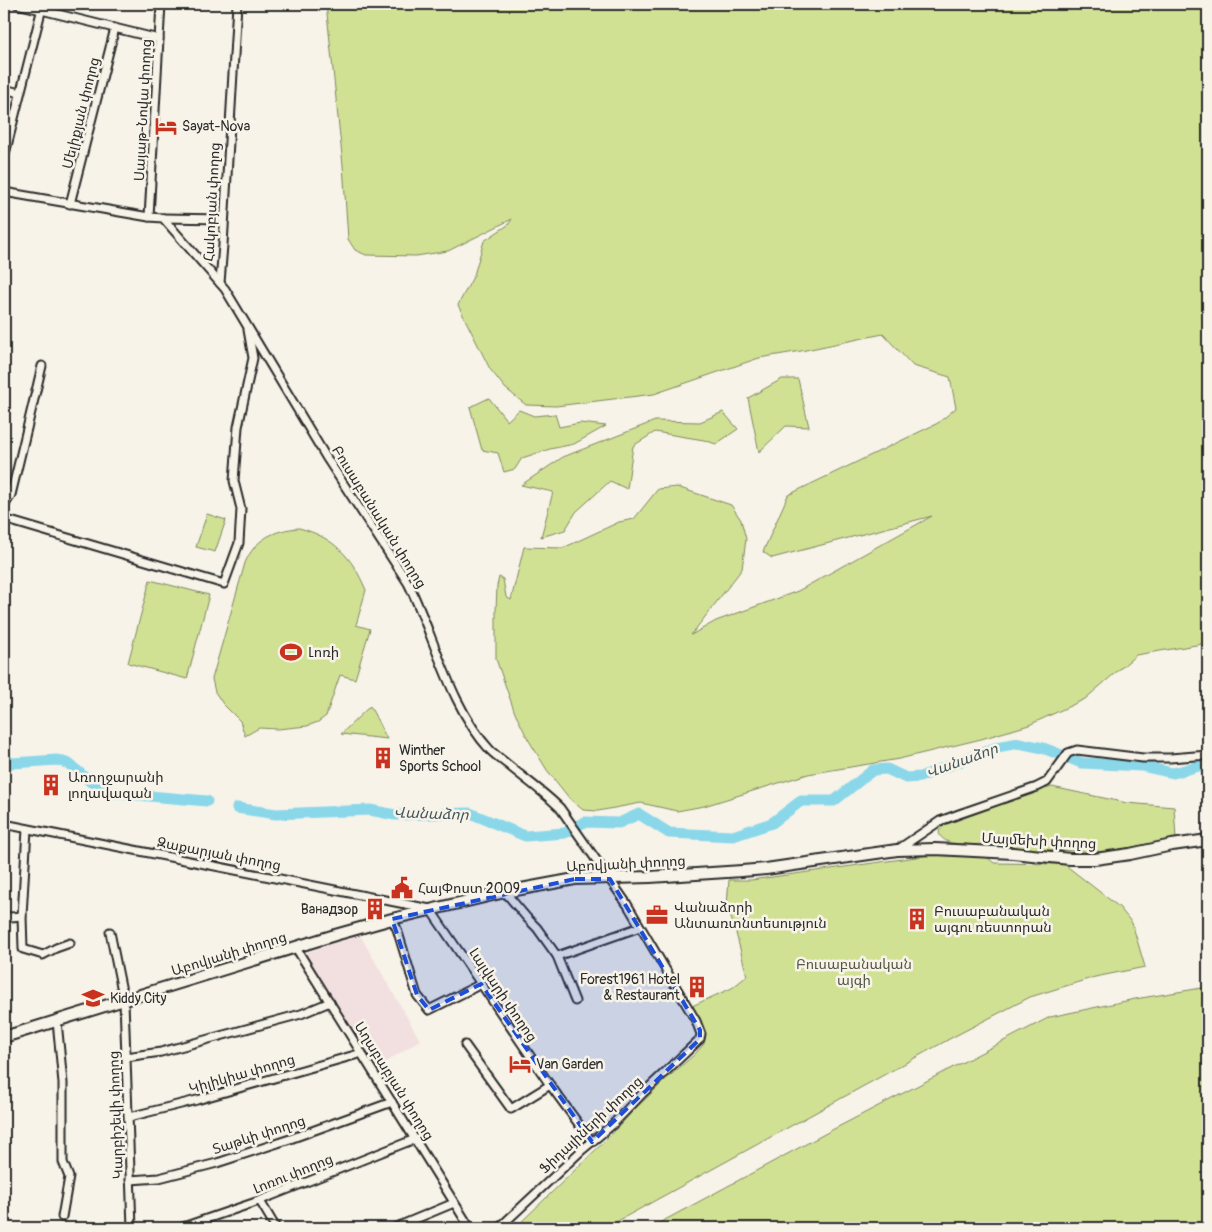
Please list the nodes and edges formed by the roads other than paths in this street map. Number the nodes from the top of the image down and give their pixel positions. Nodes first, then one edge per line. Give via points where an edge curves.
1 (16, 4) edge
2 (161, 4) edge
3 (237, 4) edge
4 (42, 7) edge
5 (115, 28) junction
6 (159, 39) junction
7 (4, 89) edge
8 (20, 93) junction
9 (4, 158) edge
10 (4, 192) edge
11 (70, 204) junction
12 (149, 217) junction
13 (164, 218) junction
14 (224, 219) junction
15 (220, 282) junction
16 (248, 326) junction
17 (42, 366) dead end
18 (4, 506) edge
19 (4, 519) edge
20 (1208, 756) edge
21 (4, 824) edge
22 (26, 829) junction
23 (1208, 840) edge
24 (897, 850) junction
25 (610, 878) junction
26 (505, 892) junction
27 (430, 909) junction
28 (4, 916) edge
29 (22, 916) junction
30 (392, 919) junction
31 (640, 927) junction
32 (110, 932) dead end
33 (70, 943) dead end
34 (296, 948) junction
35 (557, 956) junction
36 (481, 984) junction
37 (124, 1001) junction
38 (575, 1001) dead end
39 (330, 1002) junction
40 (57, 1021) junction
41 (4, 1037) edge
42 (700, 1039) joint
43 (464, 1045) dead end
44 (362, 1053) junction
45 (126, 1057) junction
46 (550, 1085) junction
47 (392, 1102) junction
48 (129, 1117) junction
49 (415, 1139) junction
50 (592, 1142) junction
51 (130, 1180) junction
52 (260, 1201) junction
53 (454, 1203) junction
54 (62, 1217) dead end
55 (132, 1228) edge
56 (180, 1228) edge
57 (276, 1228) edge
58 (394, 1228) edge
59 (470, 1228) edge
60 (499, 1228) edge

1 - 4 street
2 - 6 street, Սայաթ-Նովա փողոց
3 - 14 street, Հակոբյան փողոց
4 - 5 street
4 - 8 street
5 - 6 street
5 - 11 street, Մելիքյան փողոց
6 - 12 street, Սայաթ-Նովա փողոց
7 - 8 street
8 - 9 street
10 - 11 street
11 - 12 street
12 - 13 street
13 - 14 street
13 - 15 street, Բուսաբանական փողոց
14 - 15 street, Հակոբյան փողոց
15 - 16 street, Բուսաբանական փողոց
16 - 19 street via 252,358 238,427 234,481 241,510 239,543 224,584
16 - 25 street, Բուսաբանական փողոց via 326,457 408,582 449,682 475,730 490,750 560,808
17 - 18 street via 11,496
20 - 24 street, Աբովյանի փողոց via 1142,758 1077,750 1068,753 1047,782 940,822
21 - 22 street, Զաքարյան փողոց
22 - 27 street, Զաքարյան փողոց
22 - 29 street
23 - 24 street, Մայմեխի փողոց via 1095,859 934,849
24 - 25 street, Աբովյանի փողոց via 750,871
25 - 26 street, Աբովյանի փողոց via 575,879
25 - 31 street, Բուսաբանական փողոց
26 - 27 street, Աբովյանի փողոց
26 - 35 street
27 - 30 street, Աբովյանի փողոց
27 - 36 street, Լալվարի փողոց
28 - 29 street
29 - 33 street via 24,949 43,955
30 - 34 street, Աբովյանի փողոց
30 - 36 street via 417,995 428,1010
31 - 35 street
31 - 42 street, Բուսաբանական փողոց via 696,1021
32 - 37 street, Կարբիշեվի փողոց
34 - 37 street, Աբովյանի փողոց
34 - 39 street, Աղաբաբյան փողոց
35 - 38 street
36 - 46 street, Լալվարի փողոց
37 - 40 street, Աբովյանի փողոց
37 - 45 street, Կարբիշեվի փողոց
39 - 44 street, Աղաբաբյան փողոց
39 - 45 street via 301,1014 208,1040
40 - 41 street, Աբովյանի փողոց
40 - 54 street via 63,1083 63,1162 69,1177
42 - 50 street, Ֆիդայիների փողոց
43 - 46 street via 511,1109
44 - 47 street, Աղաբաբյան փողոց
44 - 48 street, Կիլիկիա փողոց
45 - 48 street, Կարբիշեվի փողոց
46 - 50 street, Լալվարի փողոց
47 - 49 street, Աղաբաբյան փողոց
47 - 51 street, Տաթևի փողոց via 217,1163 159,1178
48 - 51 street, Կարբիշեվի փողոց
49 - 52 street, Լոռու փողոց
49 - 53 street, Աղաբաբյան փողոց
50 - 60 street, Ֆիդայիների փողոց
51 - 55 street, Կարբիշեվի փողոց
52 - 56 street, Լոռու փողոց
52 - 57 street
53 - 58 street
53 - 59 street, Աղաբաբյան փողոց

